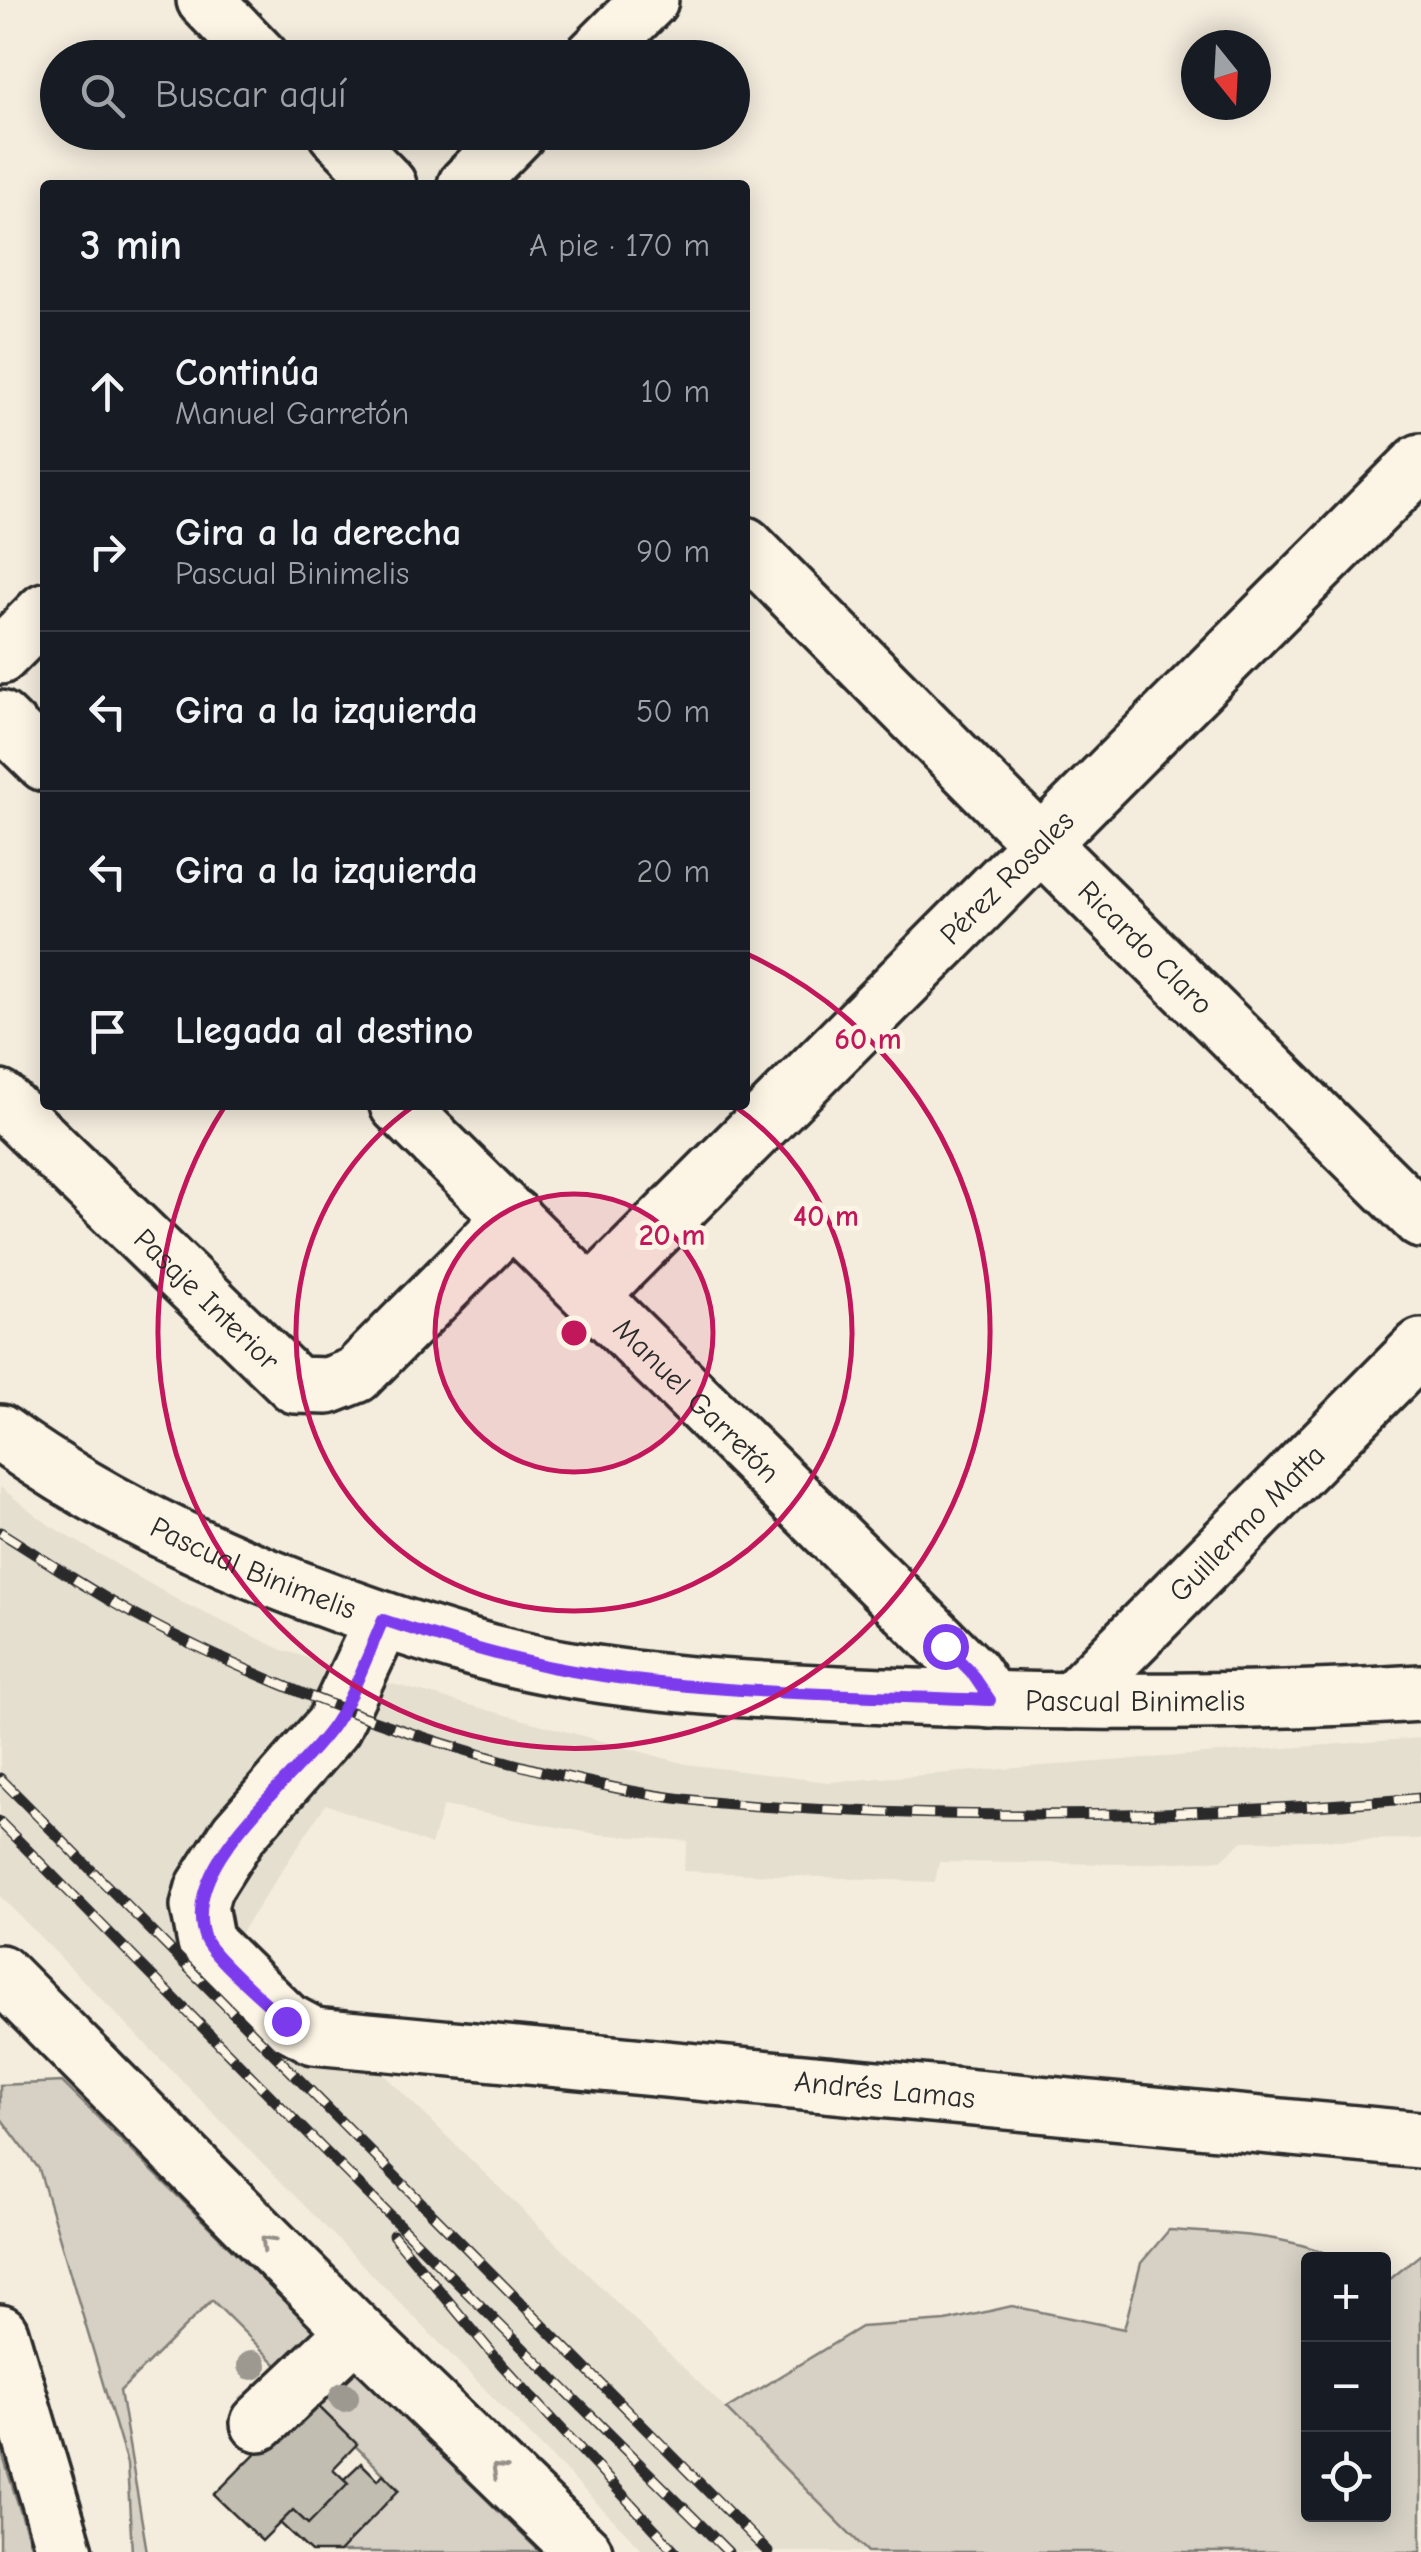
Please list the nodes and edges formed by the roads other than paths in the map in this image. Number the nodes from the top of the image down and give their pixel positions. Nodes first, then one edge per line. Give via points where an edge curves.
1 (204, 0) edge
2 (650, 0) edge
3 (244, 40) edge
4 (610, 40) edge
5 (354, 150) edge
6 (500, 150) edge
7 (383, 180) edge
8 (471, 180) edge
9 (1421, 462) edge
10 (750, 551) edge
11 (40, 615) edge
12 (0, 656) edge
13 (0, 719) edge
14 (40, 758) edge
15 (1040, 843) junction
16 (0, 1098) edge
17 (403, 1110) edge
18 (513, 1217) junction
19 (1421, 1220) edge
20 (592, 1294) junction
21 (1421, 1347) edge
22 (0, 1434) edge
23 (383, 1620) junction
24 (1421, 1692) edge
25 (990, 1700) junction
26 (1072, 1701) junction
27 (0, 1973) edge
28 (1421, 2140) edge
29 (356, 2331) junction
30 (0, 2334) edge
31 (259, 2422) dead end
32 (66, 2552) edge
33 (584, 2552) edge

1 - 3 street
2 - 4 street
5 - 7 street
6 - 8 street
9 - 15 street, Pérez Rosales
10 - 15 street, Ricardo Claro
11 - 12 street
13 - 14 street
15 - 19 street, Ricardo Claro
15 - 20 street, Pérez Rosales
16 - 18 street, Pasaje Interior via 296,1385 328,1386 356,1375
17 - 18 street, Manuel Garretón
18 - 20 street, Manuel Garretón
20 - 25 street, Manuel Garretón via 971,1672
21 - 26 street, Guillermo Matta
22 - 23 street, Pascual Binimelis via 188,1542
23 - 25 street, Pascual Binimelis via 551,1667 637,1680
23 - 28 street, Andrés Lamas via 333,1726 238,1834 199,1906 206,1943 286,2021 314,2036
24 - 26 street, Pascual Binimelis
25 - 26 street, Pascual Binimelis
29 -> 27 street
29 - 31 street
33 -> 29 street
30 - 32 street

